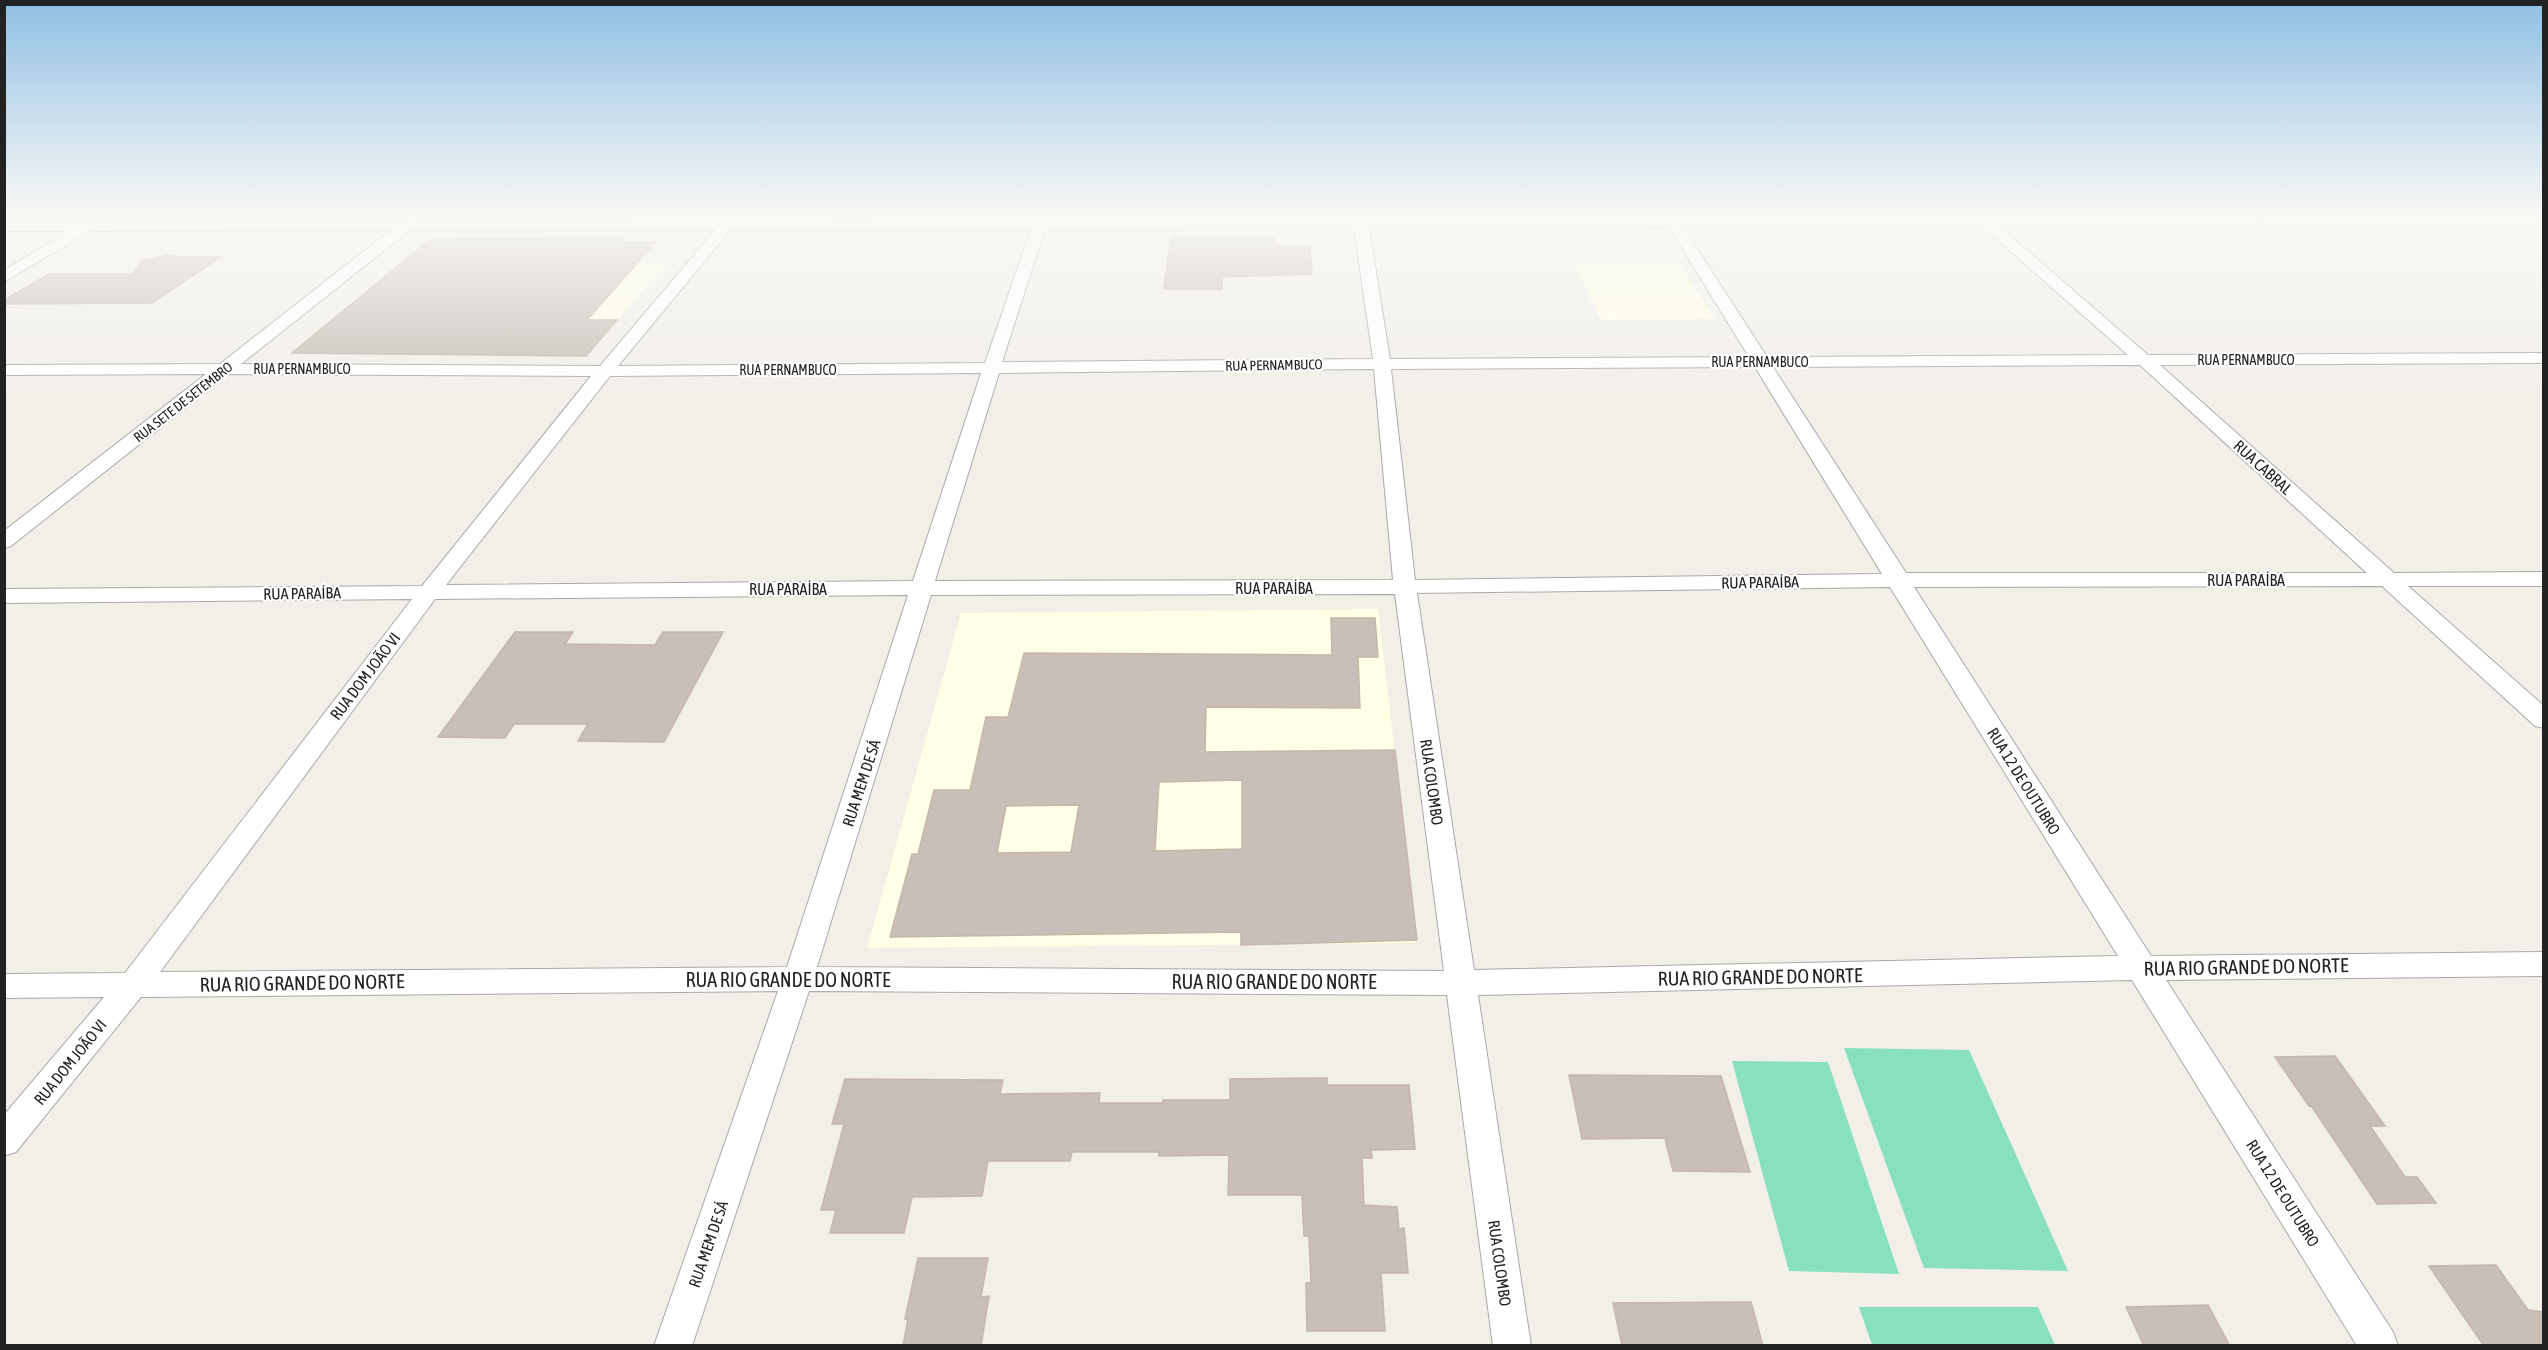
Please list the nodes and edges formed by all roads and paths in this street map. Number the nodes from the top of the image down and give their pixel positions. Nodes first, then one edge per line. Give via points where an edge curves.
1 (339, 280) edge
2 (682, 280) edge
3 (1021, 280) edge
4 (1369, 280) edge
5 (1709, 280) edge
6 (2052, 280) edge
7 (2523, 358) junction
8 (2544, 358) edge
9 (2144, 360) junction
10 (1761, 362) junction
11 (1382, 364) junction
12 (227, 369) junction
13 (991, 369) junction
14 (4, 370) edge
15 (606, 370) junction
16 (2544, 372) edge
17 (4, 542) edge
18 (2387, 579) junction
19 (2544, 579) edge
20 (1898, 580) junction
21 (1404, 587) junction
22 (923, 588) junction
23 (429, 592) junction
24 (4, 596) edge
25 (2544, 720) edge
26 (2544, 964) edge
27 (2142, 968) junction
28 (798, 979) junction
29 (1460, 983) junction
30 (133, 985) junction
31 (4, 986) edge
32 (4, 1141) edge
33 (673, 1346) edge
34 (1512, 1346) edge
35 (2379, 1346) edge

1 - 12 street, RUA SETE DE SETEMBRO
2 - 15 street, RUA DOM JOÃO VI
3 - 13 street, RUA MEM DE SÁ
4 - 11 street, RUA COLOMBO
5 - 10 street, RUA 12 DE OUTUBRO
6 - 9 street, RUA CABRAL
7 - 8 street, RUA PERNAMBUCO
7 - 9 street, RUA PERNAMBUCO
7 - 16 street
9 - 10 street, RUA PERNAMBUCO
9 - 18 street, RUA CABRAL
10 - 11 street, RUA PERNAMBUCO
10 - 20 street, RUA 12 DE OUTUBRO
11 - 13 street, RUA PERNAMBUCO
11 - 21 street, RUA COLOMBO
12 - 14 street, RUA PERNAMBUCO
12 - 15 street, RUA PERNAMBUCO
12 - 17 street, RUA SETE DE SETEMBRO
13 - 15 street, RUA PERNAMBUCO
13 - 22 street, RUA MEM DE SÁ
15 - 23 street, RUA DOM JOÃO VI
18 - 19 street, RUA PARAÍBA
18 - 20 street, RUA PARAÍBA
18 - 25 street, RUA CABRAL
20 - 21 street, RUA PARAÍBA
20 - 27 street, RUA 12 DE OUTUBRO
21 - 22 street, RUA PARAÍBA
21 - 29 street, RUA COLOMBO
22 - 23 street, RUA PARAÍBA
22 - 28 street, RUA MEM DE SÁ
23 - 24 street, RUA PARAÍBA
23 - 30 street, RUA DOM JOÃO VI
26 - 27 street, RUA RIO GRANDE DO NORTE
27 - 29 street, RUA RIO GRANDE DO NORTE
27 - 35 street, RUA 12 DE OUTUBRO
28 - 29 street, RUA RIO GRANDE DO NORTE
28 - 30 street, RUA RIO GRANDE DO NORTE
28 - 33 street, RUA MEM DE SÁ
29 - 34 street, RUA COLOMBO
30 - 31 street, RUA RIO GRANDE DO NORTE
30 - 32 street, RUA DOM JOÃO VI

